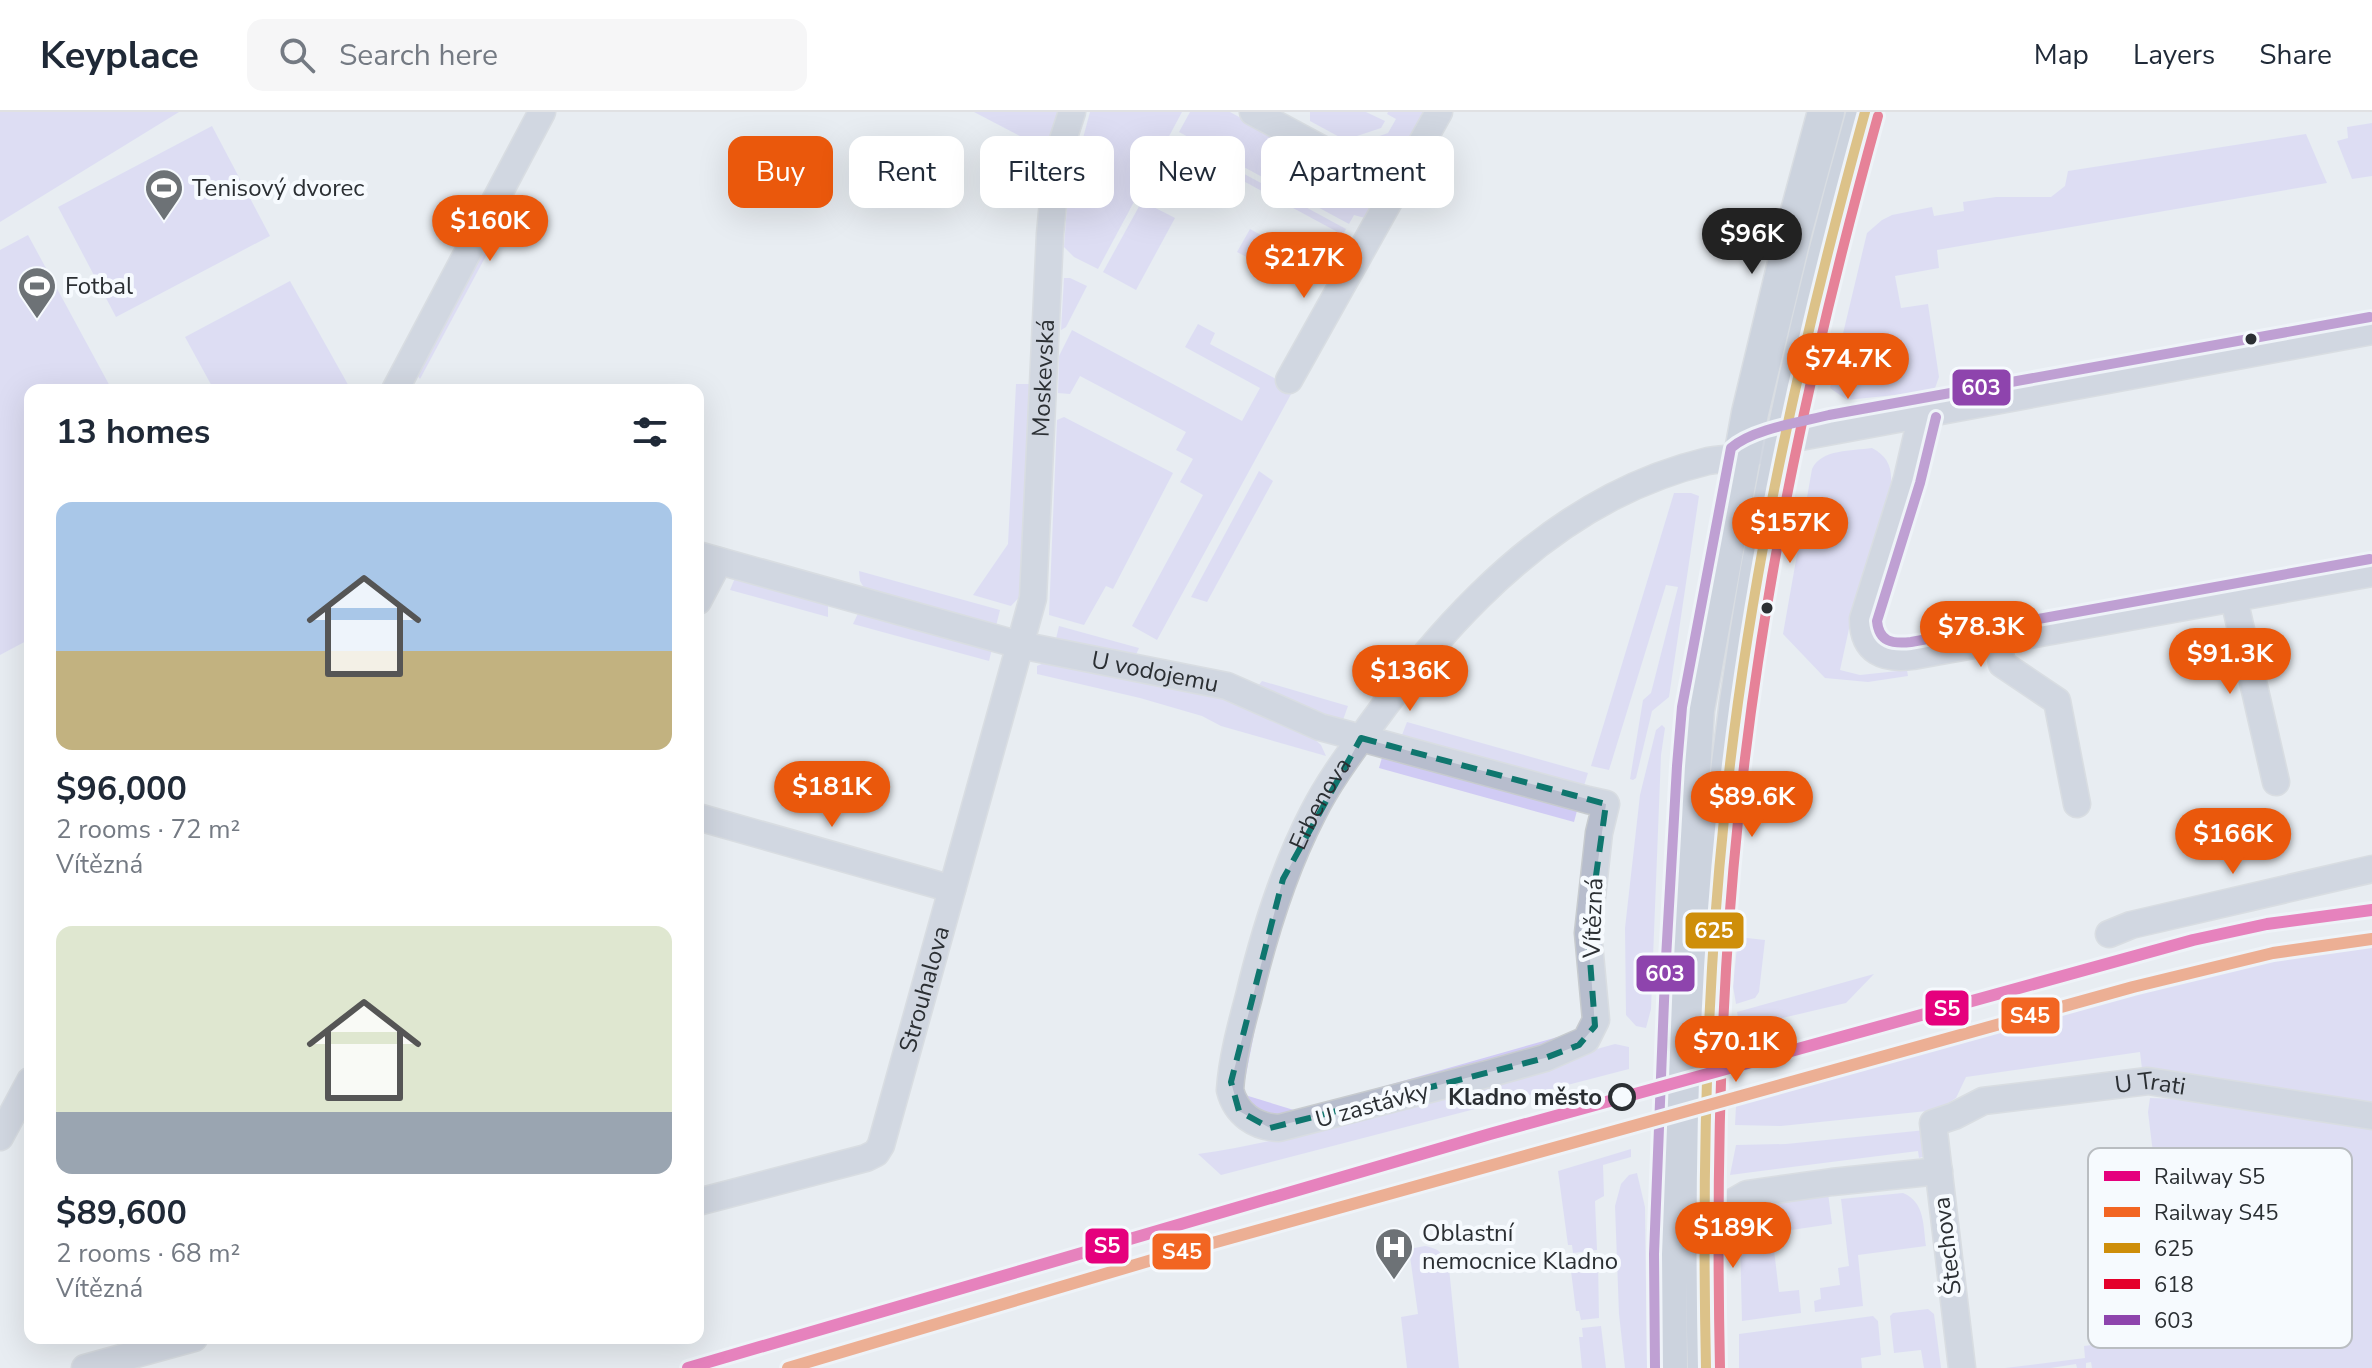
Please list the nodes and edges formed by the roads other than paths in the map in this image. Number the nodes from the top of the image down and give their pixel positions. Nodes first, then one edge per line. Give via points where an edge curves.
1 (542, 112) edge
2 (1072, 112) edge
3 (1253, 112) edge
4 (1439, 112) edge
5 (1826, 112) edge
6 (1865, 112) edge
7 (1298, 136) edge
8 (1426, 136) edge
9 (1384, 208) edge
10 (2372, 331) edge
11 (1289, 380) dead end
12 (398, 384) edge
13 (1922, 414) junction
14 (1784, 440) junction
15 (1743, 456) junction
16 (709, 558) edge
17 (2372, 573) edge
18 (704, 578) edge
19 (2234, 599) junction
20 (1998, 641) junction
21 (1020, 645) junction
22 (1361, 738) junction
23 (2276, 782) dead end
24 (1606, 804) joint
25 (2077, 804) dead end
26 (704, 819) edge
27 (2372, 869) edge
28 (952, 889) junction
29 (2109, 934) dead end
30 (1694, 997) junction
31 (1591, 1032) joint
32 (24, 1101) edge
33 (1241, 1113) joint
34 (2372, 1116) edge
35 (1933, 1123) joint
36 (0, 1137) edge
37 (1939, 1171) junction
38 (1687, 1177) junction
39 (704, 1200) edge
40 (1702, 1235) junction
41 (172, 1344) edge
42 (85, 1368) edge
43 (1669, 1368) edge
44 (1706, 1368) edge
45 (1962, 1368) edge

1 - 12 street
2 - 21 street, Moskevská via 1053,189 1033,598
3 - 7 street
4 - 8 street
5 - 15 main road via 1790,243
6 - 14 main road
9 - 11 street
10 - 13 street
13 - 14 street
13 - 20 street via 1863,630 1871,647 1896,659
14 - 15 street
14 - 30 main road via 1747,637
15 - 22 street, Erbenova via 1684,467 1628,488 1545,541 1497,580 1435,643
15 - 30 main road via 1696,710
16 - 18 street
16 - 21 street, U vodojemu
17 - 19 street
19 - 20 street
19 - 23 street
20 - 25 street via 2002,664 2057,701
21 - 22 street, U vodojemu via 1227,686 1303,720
21 - 28 street, Strouhalova
22 - 24 street, U vodojemu
22 - 33 street, Erbenova via 1313,813 1272,912 1231,1082
24 - 31 street, Vítězná via 1588,933 1596,1020
26 - 28 street
27 - 29 street
28 - 39 street, Strouhalova via 876,1153
30 - 38 main road
31 - 33 street, U zastávky via 1579,1045 1545,1058 1287,1127 1262,1126
32 - 36 street
34 - 35 street, U Trati via 2148,1081 1983,1101
35 - 37 street, Štechova
37 - 40 street via 1747,1194 1719,1210
37 - 45 street, Štechova
38 - 40 main road
38 - 43 main road via 1668,1255
40 - 44 main road
41 - 42 street

